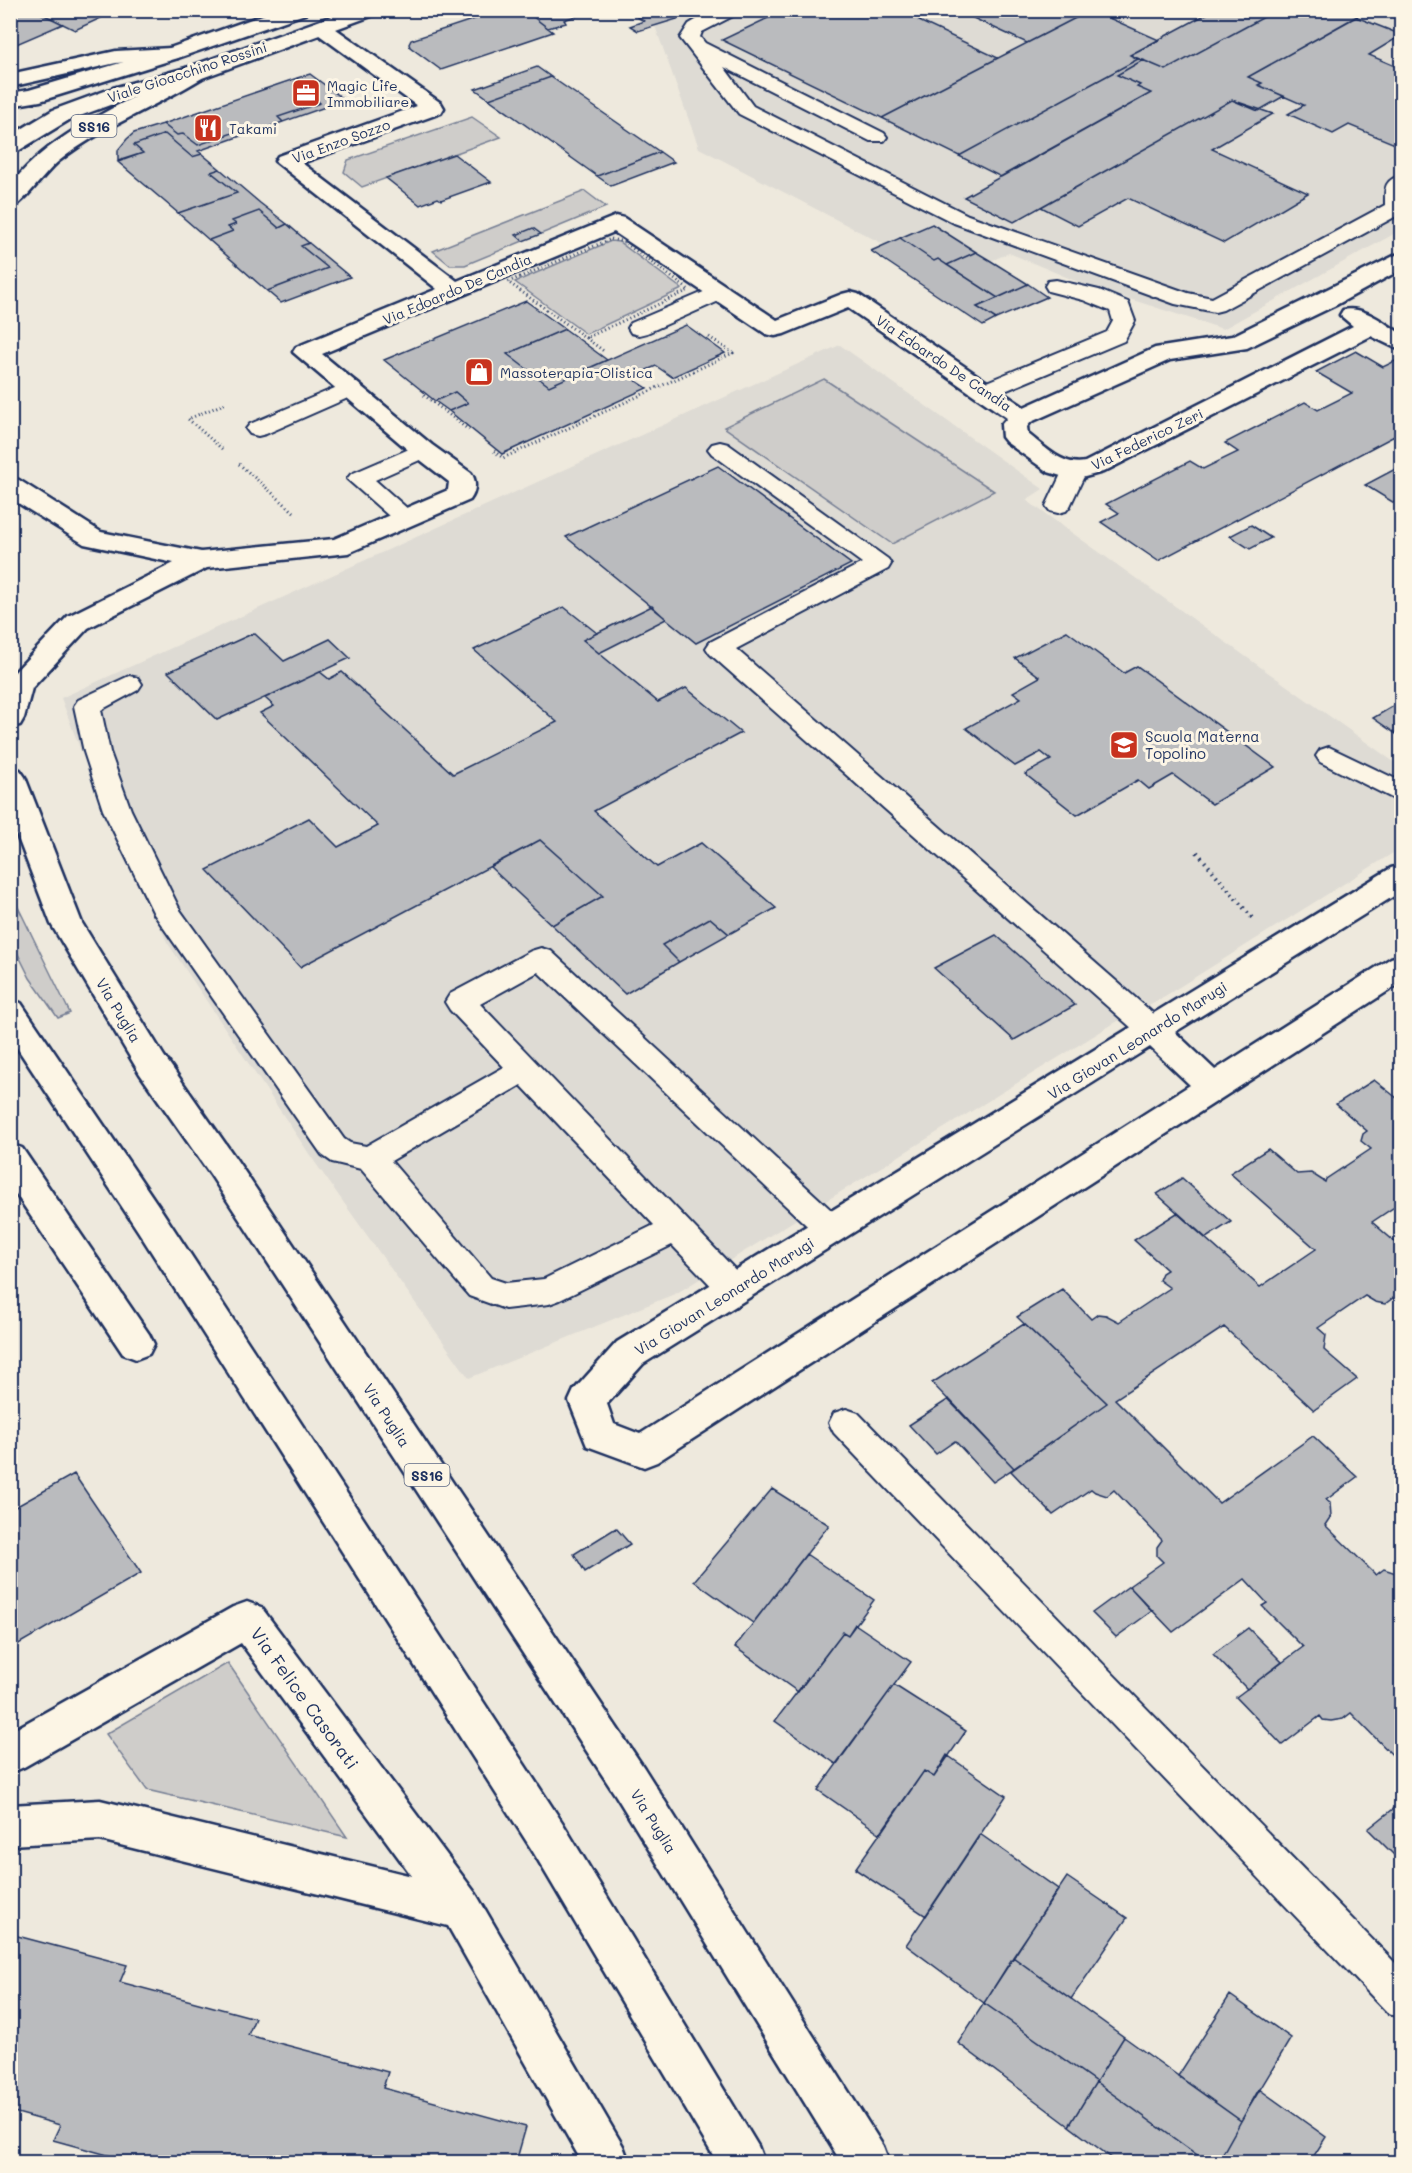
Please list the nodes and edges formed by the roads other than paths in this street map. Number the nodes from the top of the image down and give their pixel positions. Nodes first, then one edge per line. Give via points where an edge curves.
1 (298, 10) edge
2 (370, 10) edge
3 (730, 10) edge
4 (322, 28) junction
5 (698, 47) junction
6 (171, 54) junction
7 (194, 73) junction
8 (10, 81) edge
9 (10, 100) edge
10 (877, 136) dead end
11 (10, 146) edge
12 (1401, 181) edge
13 (10, 202) edge
14 (1401, 260) edge
15 (1056, 286) dead end
16 (454, 290) junction
17 (720, 291) junction
18 (1328, 300) junction
19 (1372, 326) junction
20 (639, 328) dead end
21 (1401, 344) edge
22 (349, 389) junction
23 (985, 391) junction
24 (1022, 417) junction
25 (258, 429) dead end
26 (720, 449) dead end
27 (423, 450) junction
28 (1074, 472) junction
29 (10, 486) edge
30 (1058, 506) dead end
31 (406, 518) junction
32 (201, 560) junction
33 (129, 684) dead end
34 (10, 718) edge
35 (1329, 756) dead end
36 (10, 777) edge
37 (1401, 794) edge
38 (1401, 876) edge
39 (1401, 966) edge
40 (10, 1011) edge
41 (1153, 1030) junction
42 (524, 1070) junction
43 (1212, 1087) junction
44 (10, 1157) edge
45 (370, 1158) junction
46 (675, 1228) junction
47 (831, 1229) junction
48 (734, 1289) junction
49 (136, 1344) dead end
50 (846, 1424) dead end
51 (10, 1754) edge
52 (10, 1825) edge
53 (461, 1910) junction
54 (1401, 1999) edge
55 (607, 2163) edge
56 (742, 2163) edge
57 (867, 2163) edge

1 - 6 main road, Viale Gioacchino Rossini
2 - 4 main road, Viale Gioacchino Rossini
3 - 5 lane via 691,31 690,38
4 - 7 main road, Viale Gioacchino Rossini
4 - 16 main road, Via Enzo Sozzo via 434,108 286,161
5 - 10 lane
5 - 12 lane via 746,110 961,219 1183,299 1215,305 1396,208 1395,185
6 - 8 main road via 116,57
6 - 9 main road, Viale Gioacchino Rossini
7 - 11 main road, Viale Gioacchino Rossini via 61,115
7 - 13 main road, SS16 via 166,92 90,128 64,145 18,189
14 - 18 main road
15 - 23 lane via 1120,307 1125,321 1116,336
16 - 17 main road, Via Edoardo De Candia via 616,223
16 - 22 main road, Via Edoardo De Candia via 305,352
17 - 20 lane
17 - 23 main road, Via Edoardo De Candia via 776,329 850,299
18 - 19 main road
18 - 24 main road via 1238,343 1164,353
19 - 21 main road
19 - 28 main road, Via Federico Zeri via 1126,452
22 - 25 lane
22 - 27 main road, Via Edoardo De Candia
23 - 24 main road, Via Edoardo De Candia
24 - 28 main road, Via Federico Zeri via 1014,425 1016,437 1057,467
26 - 41 lane via 879,564 719,648
27 - 31 main road, Via Edoardo De Candia via 462,479 461,494
27 - 31 lane via 359,479
28 - 30 lane
29 - 32 main road, Via Edoardo De Candia via 93,538
31 - 32 main road, Via Edoardo De Candia via 339,547
32 - 34 main road, Via Edoardo De Candia via 78,622 19,685
33 - 45 lane via 87,706 113,801 144,868 168,915 333,1147 343,1154
35 - 37 lane
36 - 57 main road, Via Puglia / SS16 via 67,924 152,1065 630,1782
38 - 41 main road, Via Giovan Leonardo Marugi
39 - 43 main road, Via Giovan Leonardo Marugi
40 - 56 main road via 547,1836
41 - 43 main road
41 - 47 main road, Via Giovan Leonardo Marugi
42 - 45 lane
42 - 46 lane
42 - 47 lane via 460,1002 541,958
43 - 48 main road, Via Giovan Leonardo Marugi via 645,1451 600,1435 587,1401 630,1353
44 - 49 main road
45 - 46 lane via 480,1287 505,1296 549,1291
46 - 48 lane
47 - 48 main road, Via Giovan Leonardo Marugi
50 - 54 lane
51 - 53 main road, Via Felice Casorati via 247,1619
52 - 53 main road via 100,1820
53 - 55 main road, Via Felice Casorati

